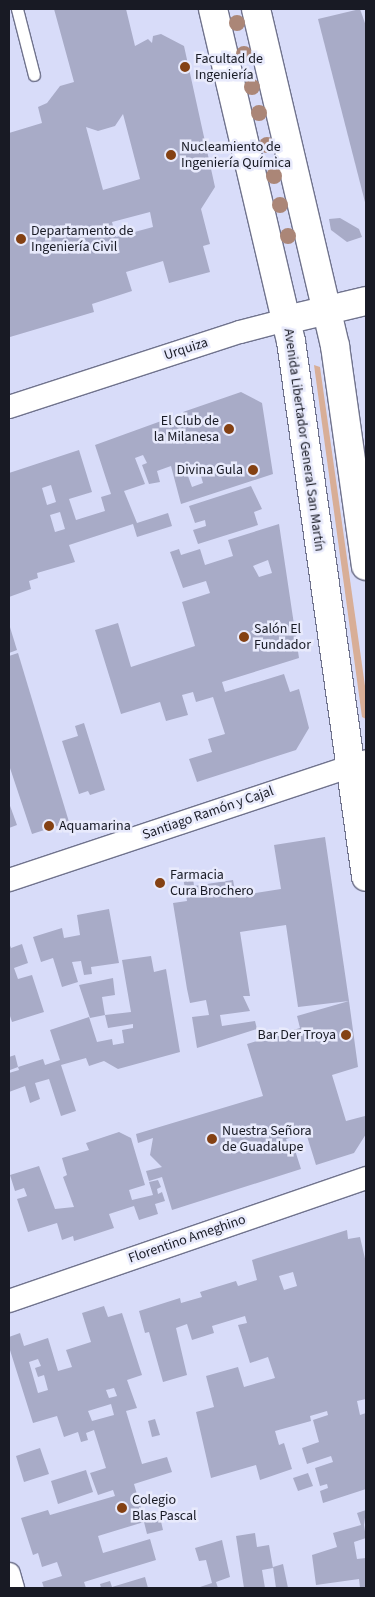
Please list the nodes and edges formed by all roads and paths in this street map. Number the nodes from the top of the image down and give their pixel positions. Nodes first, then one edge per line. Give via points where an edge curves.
1 (17, 9) edge
2 (213, 9) edge
3 (256, 9) edge
4 (34, 75) dead end
5 (366, 301) edge
6 (327, 311) junction
7 (286, 320) junction
8 (9, 407) edge
9 (366, 566) edge
10 (358, 764) edge
11 (366, 877) edge
12 (9, 880) edge
13 (366, 1178) edge
14 (9, 1301) edge
15 (9, 1574) edge
16 (13, 1588) edge

1 - 4 lane
2 - 7 main road, Avenida Libertador General San Martín
3 - 6 main road
5 - 6 main road, Urquiza
6 - 7 main road, Urquiza
6 - 9 main road via 335,346
7 - 8 street, Urquiza
7 - 10 main road, Avenida Libertador General San Martín
10 - 11 main road, Avenida Libertador General San Martín
10 - 12 street, Santiago Ramón y Cajal
13 - 14 street, Florentino Ameghino
15 - 16 street

